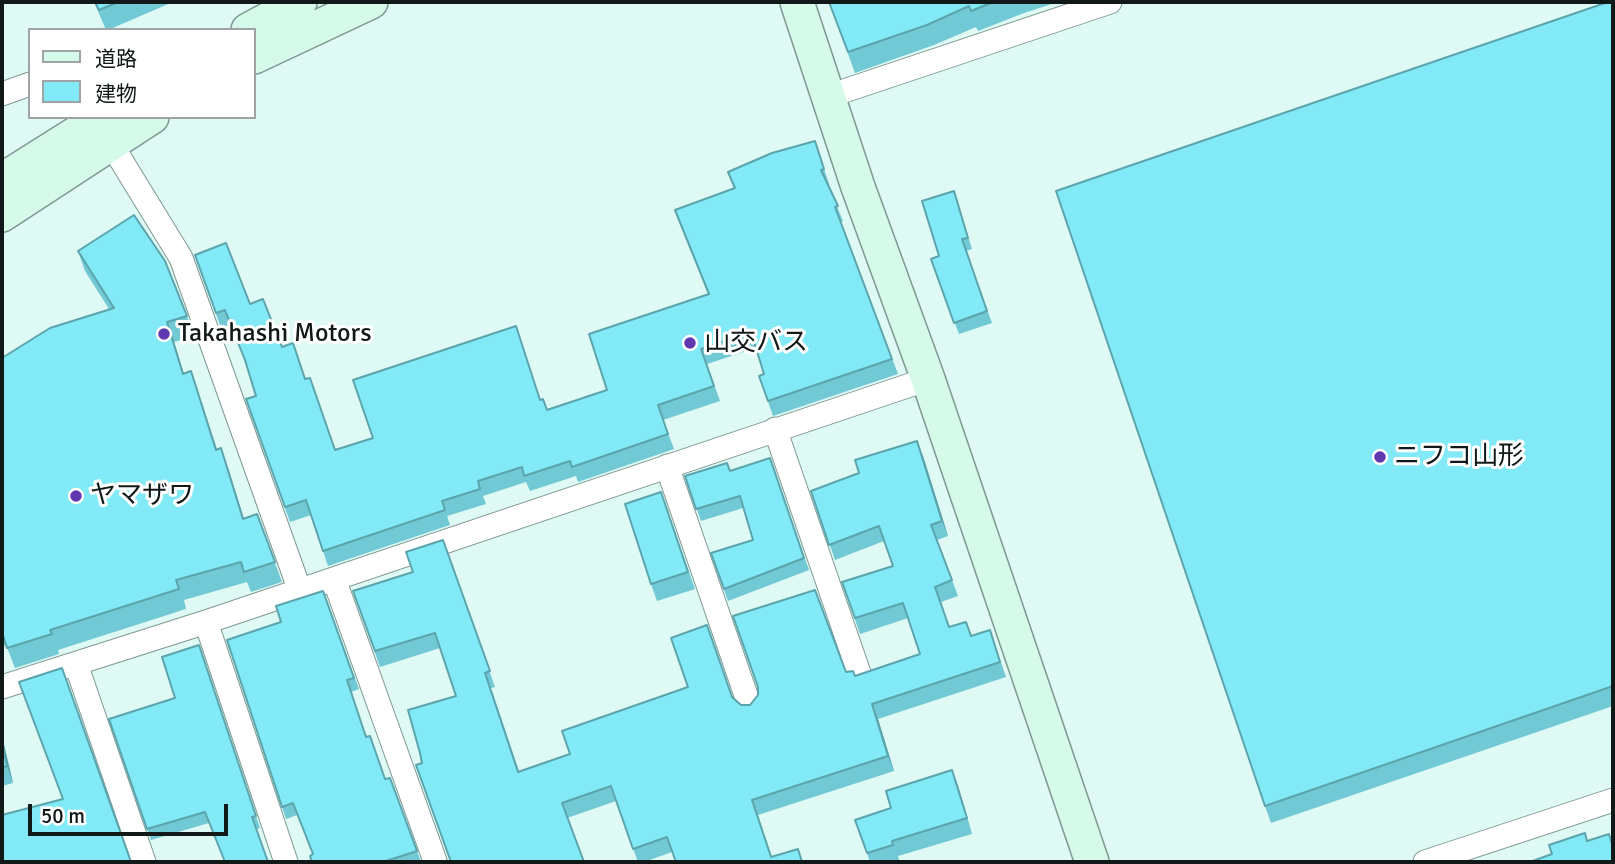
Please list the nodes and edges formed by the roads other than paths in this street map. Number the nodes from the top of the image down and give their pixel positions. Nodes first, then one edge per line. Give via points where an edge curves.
1 (300, 2) edge
2 (371, 2) edge
3 (797, 2) edge
4 (1110, 2) edge
5 (252, 28) edge
6 (256, 56) edge
7 (28, 86) edge
8 (2, 94) edge
9 (829, 96) junction
10 (145, 119) edge
11 (106, 130) edge
12 (2, 180) edge
13 (2, 215) edge
14 (928, 379) junction
15 (775, 429) junction
16 (667, 466) junction
17 (334, 579) junction
18 (300, 591) junction
19 (206, 622) junction
20 (76, 664) junction
21 (859, 673) edge
22 (2, 687) edge
23 (750, 707) edge
24 (1613, 803) edge
25 (435, 860) dead end
26 (144, 862) edge
27 (286, 862) edge
28 (1092, 862) edge
29 (1425, 862) edge

1 - 5 street
2 - 6 street
3 - 9 street
4 - 9 street
7 - 8 street
9 - 14 street
10 - 11 street
11 - 12 street
11 - 13 street
11 - 18 street via 181,258
14 - 15 street
14 - 28 street
15 - 16 street
15 - 21 street
16 - 17 street
16 - 23 street
17 - 18 street
17 - 25 street
18 - 19 street
19 - 20 street
19 - 27 street
20 - 22 street
20 - 26 street
24 - 29 street

